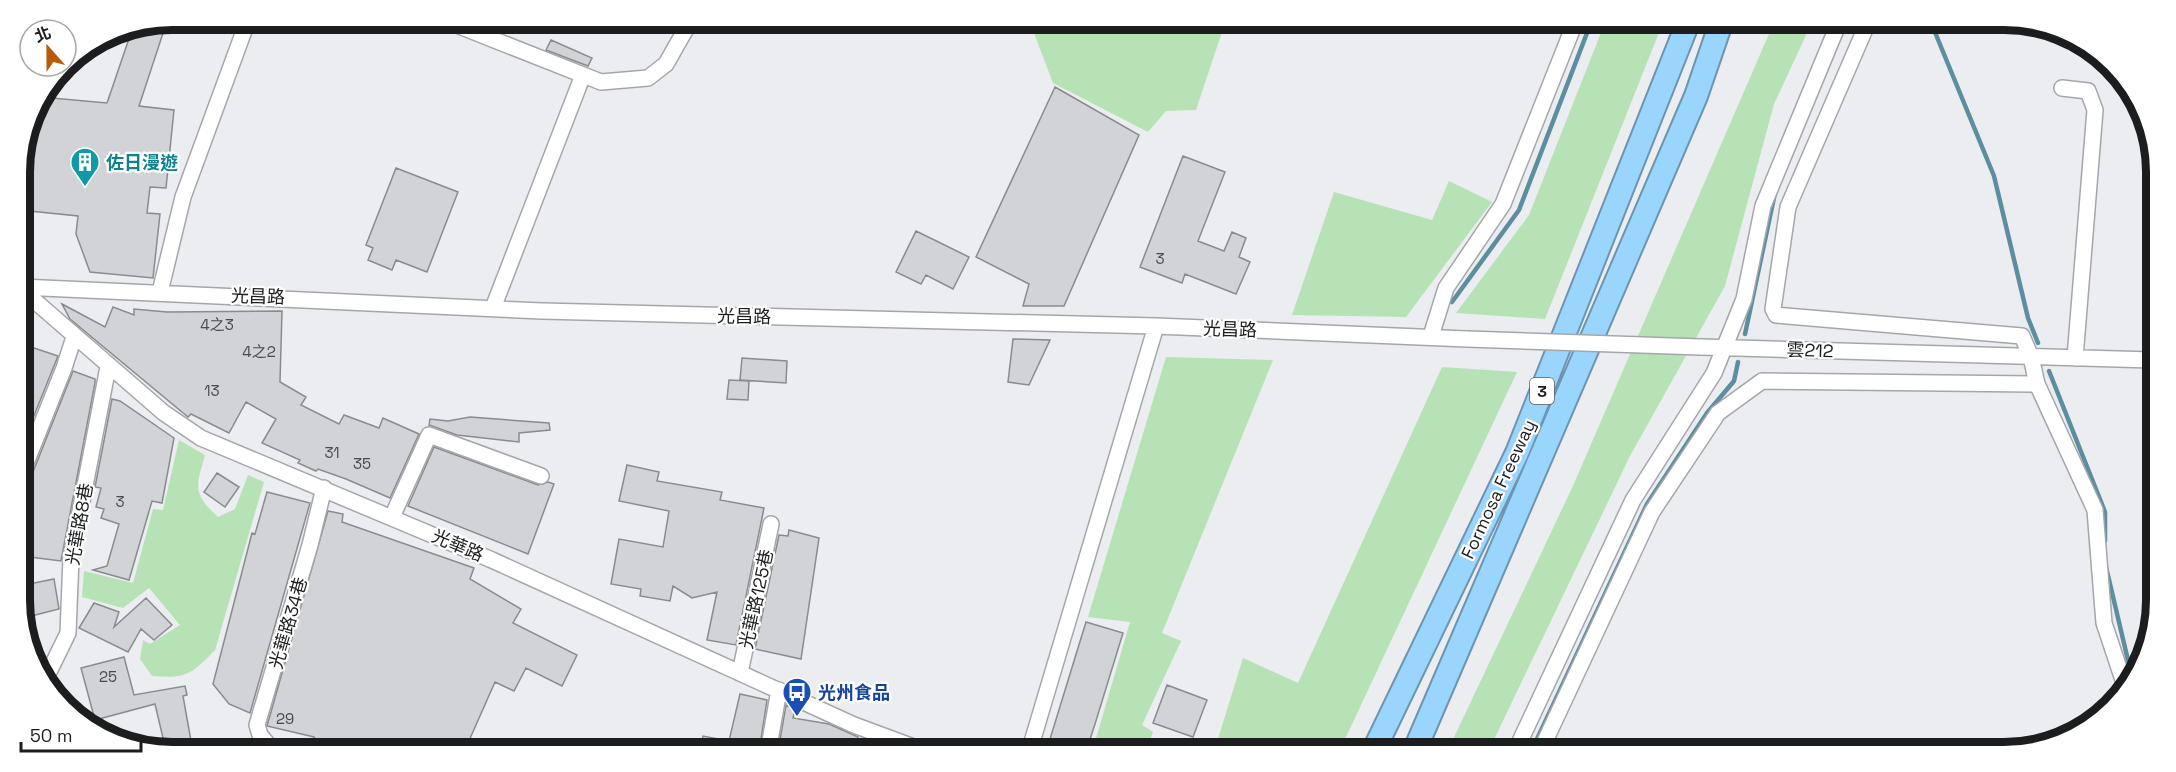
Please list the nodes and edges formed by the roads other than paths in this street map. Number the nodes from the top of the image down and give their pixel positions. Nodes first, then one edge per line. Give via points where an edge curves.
1 (244, 30) edge
2 (469, 30) edge
3 (685, 30) edge
4 (1572, 30) edge
5 (1685, 30) edge
6 (1719, 30) edge
7 (1836, 30) edge
8 (1865, 30) edge
9 (584, 75) junction
10 (2062, 88) dead end
11 (30, 288) edge
12 (160, 292) junction
13 (30, 296) edge
14 (493, 308) junction
15 (1156, 326) junction
16 (1431, 336) junction
17 (74, 337) junction
18 (1467, 339) joint
19 (1724, 348) junction
20 (2031, 357) junction
21 (2075, 358) junction
22 (2146, 360) edge
23 (108, 367) junction
24 (2037, 384) junction
25 (30, 453) edge
26 (541, 476) dead end
27 (324, 488) junction
28 (1633, 500) junction
29 (1652, 512) junction
30 (392, 517) junction
31 (771, 524) dead end
32 (49, 671) edge
33 (740, 673) junction
34 (2122, 678) edge
35 (779, 690) junction
36 (265, 742) edge
37 (770, 742) edge
38 (901, 742) edge
39 (1032, 742) edge
40 (1377, 742) edge
41 (1418, 742) edge
42 (1520, 742) edge
43 (1545, 742) edge

1 - 12 street via 183,197
2 - 9 street
3 - 9 street via 666,64 648,78 601,82
4 - 16 street via 1503,204 1446,288
5 - 40 highway, Formosa Freeway / 3 via 1517,453
6 - 41 highway, Formosa Freeway / 3 via 1696,96
7 - 19 street via 1763,206 1744,299
8 - 20 street via 1788,207 1773,309 1776,315 2022,336
9 - 14 street
10 - 21 street via 2088,91 2095,110
11 - 12 street, 光昌路 / 雲212
12 - 14 street, 光昌路 / 雲212
13 - 17 street, 光華路
14 - 15 street, 光昌路 / 雲212
15 - 16 street, 光昌路 / 雲212
15 - 39 street
16 - 18 street, 光昌路 / 雲212
17 - 23 street, 光華路
17 - 25 street
18 - 19 street, 雲212 / 雲212, bridge
19 - 20 street, 雲212 / 雲212
19 - 28 street via 1714,373
20 - 21 street, 雲212 / 雲212
20 - 24 street
21 - 22 street, 雲212 / 雲212
23 - 27 street, 光華路 via 201,438
23 - 32 street, 光華路8巷 via 71,558 68,633
24 - 29 street via 1762,381 1718,413
24 - 34 street via 2096,510 2103,623
26 - 30 street via 429,435
27 - 30 street, 光華路
27 - 36 street, 光華路34巷 via 257,725
28 - 29 street
28 - 42 street
29 - 43 street
30 - 33 street, 光華路
31 - 33 street, 光華路125巷
33 - 35 street, 光華路
35 - 37 street
35 - 38 street, 光華路

